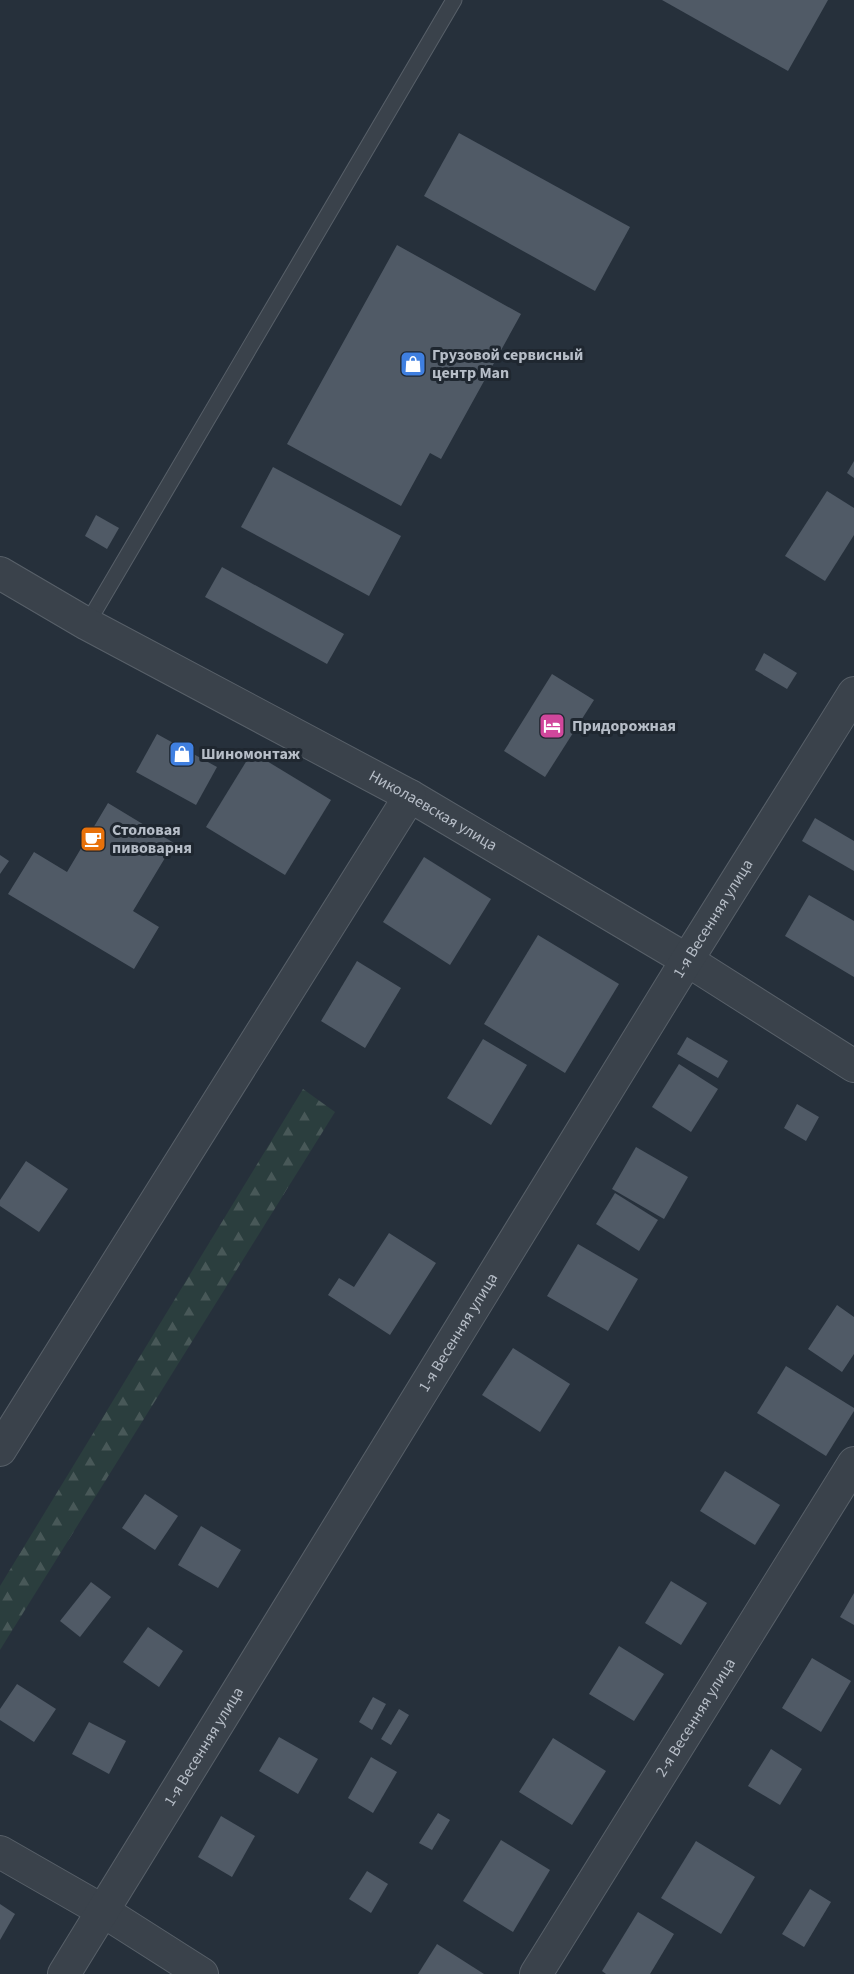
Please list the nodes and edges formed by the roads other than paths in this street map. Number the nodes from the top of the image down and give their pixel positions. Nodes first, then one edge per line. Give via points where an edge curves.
1 (454, 0) edge
2 (0, 573) edge
3 (87, 624) junction
4 (854, 693) edge
5 (410, 796) junction
6 (687, 960) junction
7 (854, 1066) edge
8 (0, 1450) edge
9 (854, 1463) edge
10 (0, 1852) edge
11 (103, 1911) junction
12 (64, 1974) edge
13 (202, 1974) edge
14 (536, 1974) edge

1 - 3 lane
2 - 3 street, Николаевская улица
3 - 5 street, Николаевская улица
4 - 6 street, 1-я Весенняя улица
5 - 6 street, Николаевская улица
5 - 8 street
6 - 7 street, Николаевская улица
6 - 11 street, 1-я Весенняя улица
9 - 14 street, 2-я Весенняя улица
10 - 11 street
11 - 12 street, 1-я Весенняя улица
11 - 13 street

